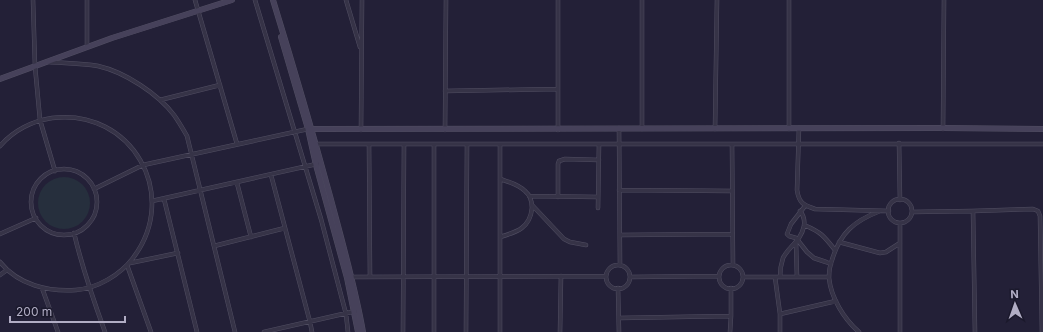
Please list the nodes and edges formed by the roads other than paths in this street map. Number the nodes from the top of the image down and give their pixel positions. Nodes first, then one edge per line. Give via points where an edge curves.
1 (33, 0) edge
2 (88, 0) edge
3 (195, 0) edge
4 (232, 0) edge
5 (256, 0) edge
6 (270, 0) edge
7 (273, 0) edge
8 (346, 0) edge
9 (362, 0) edge
10 (446, 0) edge
11 (558, 0) edge
12 (642, 0) edge
13 (717, 0) edge
14 (789, 0) edge
15 (944, 0) edge
16 (198, 11) junction
17 (87, 47) junction
18 (361, 52) junction
19 (47, 62) junction
20 (35, 66) junction
21 (0, 79) edge
22 (220, 85) junction
23 (558, 89) junction
24 (445, 91) junction
25 (160, 100) junction
26 (40, 120) junction
27 (445, 129) junction
28 (558, 129) junction
29 (619, 129) junction
30 (642, 129) junction
31 (715, 129) junction
32 (790, 129) junction
33 (799, 129) junction
34 (943, 129) junction
35 (309, 130) junction
36 (361, 130) junction
37 (1043, 130) edge
38 (294, 131) junction
39 (0, 139) edge
40 (4, 141) junction
41 (899, 143) junction
42 (237, 144) junction
43 (316, 144) junction
44 (369, 144) junction
45 (404, 144) junction
46 (434, 144) junction
47 (467, 144) junction
48 (500, 144) junction
49 (599, 144) junction
50 (619, 144) junction
51 (732, 144) junction
52 (799, 144) junction
53 (1043, 144) edge
54 (0, 146) edge
55 (191, 154) junction
56 (599, 160) junction
57 (319, 164) junction
58 (143, 165) junction
59 (306, 168) junction
60 (55, 171) junction
61 (271, 175) junction
62 (500, 179) junction
63 (237, 183) junction
64 (94, 188) junction
65 (619, 190) junction
66 (200, 191) junction
67 (732, 191) junction
68 (529, 196) junction
69 (558, 197) junction
70 (598, 197) junction
71 (164, 199) junction
72 (900, 200) junction
73 (152, 201) junction
74 (532, 205) junction
75 (805, 206) junction
76 (598, 208) dead end
77 (800, 211) junction
78 (882, 211) junction
79 (889, 211) junction
80 (973, 211) junction
81 (912, 212) junction
82 (36, 218) junction
83 (900, 223) junction
84 (804, 225) junction
85 (285, 228) junction
86 (74, 233) junction
87 (0, 234) edge
88 (732, 234) junction
89 (620, 235) junction
90 (251, 237) junction
91 (500, 237) junction
92 (797, 242) junction
93 (839, 242) junction
94 (900, 243) junction
95 (586, 245) dead end
96 (214, 246) junction
97 (835, 250) junction
98 (178, 253) junction
99 (0, 262) edge
100 (128, 264) junction
101 (831, 264) junction
102 (620, 265) junction
103 (733, 265) junction
104 (7, 270) junction
105 (0, 275) edge
106 (560, 276) junction
107 (606, 276) junction
108 (719, 276) junction
109 (352, 277) junction
110 (404, 277) junction
111 (434, 277) junction
112 (466, 277) junction
113 (500, 277) junction
114 (630, 277) junction
115 (743, 277) junction
116 (775, 277) junction
117 (780, 277) junction
118 (797, 277) junction
119 (829, 277) junction
120 (370, 278) junction
121 (42, 288) junction
122 (89, 288) junction
123 (618, 288) junction
124 (731, 288) junction
125 (836, 301) junction
126 (357, 311) junction
127 (346, 314) junction
128 (780, 314) junction
129 (731, 316) junction
130 (618, 318) junction
131 (310, 322) junction
132 (854, 327) junction
133 (275, 331) edge
134 (58, 332) edge
135 (105, 332) edge
136 (151, 332) edge
137 (197, 332) edge
138 (235, 332) edge
139 (264, 332) edge
140 (312, 332) edge
141 (348, 332) edge
142 (358, 332) edge
143 (363, 332) edge
144 (403, 332) edge
145 (434, 332) edge
146 (466, 332) edge
147 (500, 332) edge
148 (560, 332) edge
149 (619, 332) edge
150 (730, 332) edge
151 (780, 332) edge
152 (851, 332) edge
153 (858, 332) edge
154 (900, 332) edge
155 (975, 332) edge
156 (1042, 332) edge

1 - 20 street
2 - 17 street
3 - 16 street
4 - 16 street
5 - 38 street
6 - 35 street
7 - 35 street
8 - 18 street
9 - 18 street
10 - 24 street
11 - 23 street
12 - 30 street
13 - 31 street
14 - 32 street
15 - 34 street
16 - 17 street
16 - 22 street
17 - 19 street
18 - 36 street
19 - 20 street
19 - 25 street via 98,66 115,71
20 - 21 street
20 - 26 street
22 - 25 street
22 - 42 street
23 - 24 street
23 - 28 street
24 - 27 street
25 - 55 street via 175,116 187,136
26 - 40 street via 15,132
26 - 58 street via 62,117 97,123 124,140
26 - 60 street
27 - 28 street
27 - 36 street
28 - 29 street
29 - 30 street
29 - 50 street
30 - 31 street
31 - 32 street
32 - 33 street
33 - 34 street
33 - 52 street
34 - 37 street
35 - 36 street
35 - 38 street
35 - 43 street
35 - 57 street
38 - 42 street
38 - 59 street
39 - 40 street
40 - 54 street
41 - 52 street
41 - 53 street
41 - 72 street
42 - 55 street
43 - 44 street
43 - 57 street
44 - 45 street
44 - 120 street
45 - 46 street
45 - 110 street
46 - 47 street
46 - 111 street
47 - 48 street
47 - 112 street
48 - 49 street
48 - 62 street
49 - 50 street
49 - 56 street
50 - 51 street
50 - 65 street
51 - 52 street
51 - 67 street
52 - 75 street via 797,190
55 - 58 street
55 - 66 street
56 - 69 street via 559,161
56 - 70 street
57 - 59 street
57 - 109 street
57 - 126 street
58 - 64 street
58 - 73 street via 150,184
59 - 61 street
59 - 127 street
60 - 64 street via 68,170 80,173
60 - 82 street via 44,176 35,187 32,207
61 - 63 street
61 - 85 street
62 - 68 street via 517,185
62 - 91 street
63 - 66 street
63 - 90 street
64 - 86 street via 97,200 94,217 86,226
65 - 67 street
65 - 89 street
66 - 71 street
66 - 96 street
67 - 88 street
68 - 69 street
68 - 74 street
69 - 70 street
70 - 76 street
71 - 73 street
71 - 98 street
72 - 79 street via 893,202
72 - 81 street via 906,201
73 - 100 street via 151,220 146,236 140,250
74 - 91 street via 531,216 526,225 514,233
74 - 95 street via 564,239
75 - 77 street
75 - 78 street via 815,209
77 - 84 street via 803,214
77 - 92 street via 787,232 789,236 796,238
78 - 79 street
78 - 93 street via 862,219
79 - 83 street via 891,219
80 - 81 street
80 - 155 street
80 - 156 street via 1038,211
81 - 83 street via 908,220
82 - 86 street via 49,231 61,234
82 - 87 street
83 - 94 street
84 - 92 street
84 - 97 street via 821,233
85 - 90 street
85 - 131 street
86 - 122 street
88 - 89 street
88 - 103 street
89 - 102 street
90 - 96 street
91 - 113 street
92 - 101 street via 814,258
92 - 117 street via 782,260
92 - 118 street
93 - 94 street via 880,253
93 - 97 street
94 - 154 street
96 - 138 street
97 - 101 street
98 - 100 street
98 - 137 street
99 - 104 street
100 - 122 street via 114,276
100 - 136 street
101 - 119 street
102 - 107 street via 611,268
102 - 114 street via 627,269
103 - 108 street via 724,268
103 - 115 street via 740,269
104 - 105 street
104 - 121 street
106 - 107 street
106 - 113 street
106 - 148 street
107 - 123 street via 609,284
108 - 114 street
108 - 124 street via 722,284
109 - 120 street
109 - 126 street
110 - 111 street
110 - 120 street
110 - 144 street
111 - 112 street
111 - 145 street
112 - 113 street
112 - 146 street
113 - 147 street
114 - 123 street via 626,286
115 - 116 street
115 - 124 street via 738,286
116 - 117 street
116 - 128 street
117 - 118 street
118 - 119 street
119 - 125 street
121 - 122 street via 63,291
121 - 134 street
122 - 135 street
123 - 130 street
124 - 129 street
125 - 128 street
125 - 132 street
126 - 127 street
126 - 142 street
126 - 143 street
127 - 131 street
127 - 141 street
128 - 151 street
129 - 130 street
129 - 150 street
130 - 149 street
131 - 133 street
131 - 140 street
132 - 152 street
132 - 153 street
133 - 139 street

